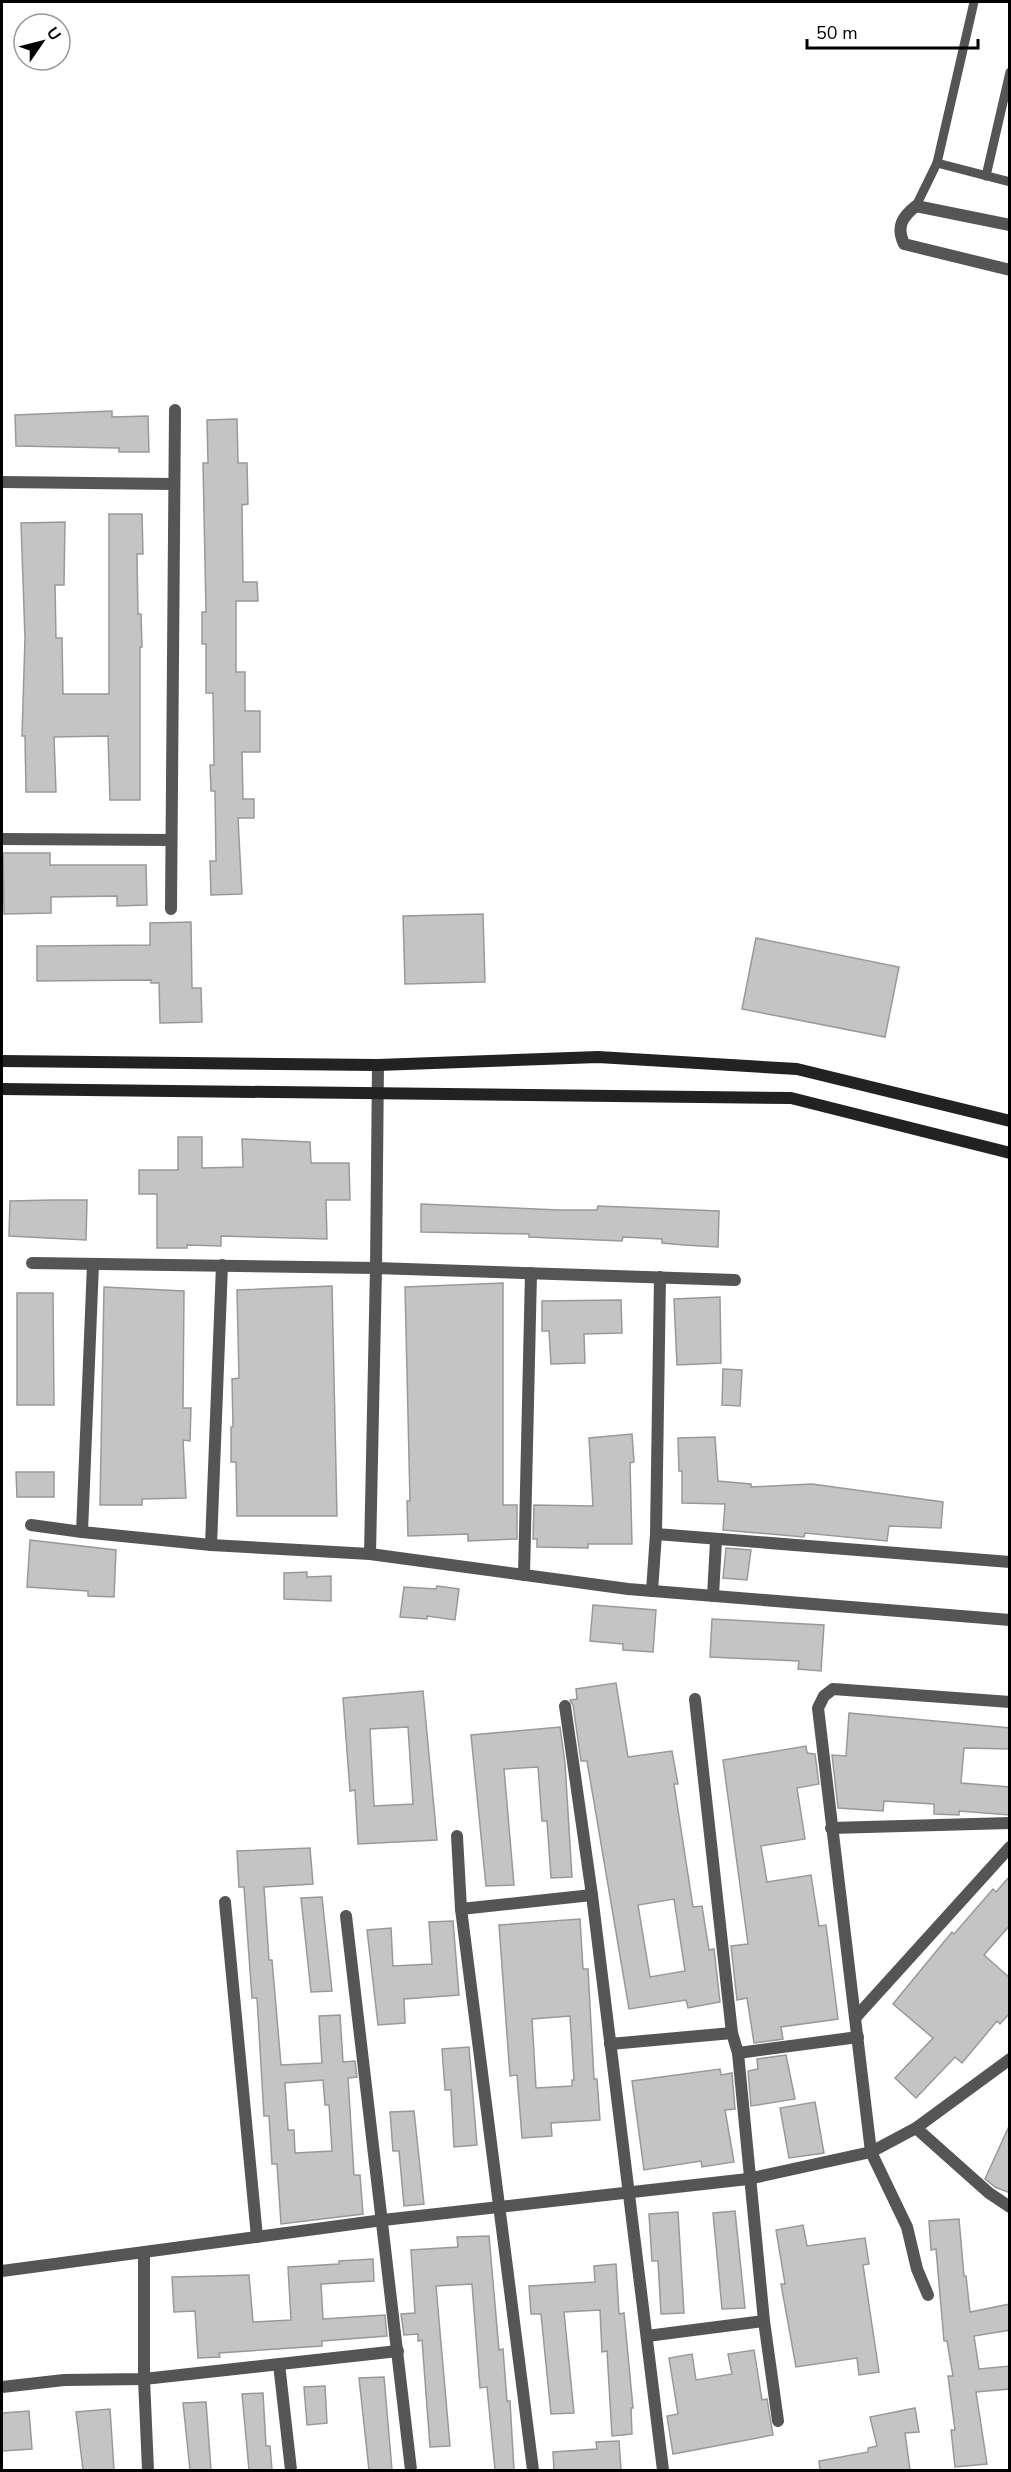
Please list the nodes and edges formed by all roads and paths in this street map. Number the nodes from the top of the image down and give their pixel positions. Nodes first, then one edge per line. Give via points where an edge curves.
1 (974, 2) edge
2 (1010, 72) edge
3 (937, 163) junction
4 (986, 176) junction
5 (1010, 182) edge
6 (916, 206) junction
7 (1010, 225) edge
8 (1010, 270) edge
9 (175, 410) dead end
10 (2, 482) edge
11 (174, 484) junction
12 (2, 839) edge
13 (171, 840) junction
14 (171, 909) dead end
15 (2, 1061) edge
16 (378, 1065) junction
17 (2, 1089) edge
18 (376, 1094) junction
19 (1010, 1121) edge
20 (1010, 1153) edge
21 (32, 1263) dead end
22 (93, 1264) junction
23 (222, 1265) junction
24 (376, 1268) junction
25 (531, 1273) junction
26 (660, 1277) junction
27 (735, 1280) dead end
28 (31, 1525) dead end
29 (82, 1532) junction
30 (656, 1534) junction
31 (716, 1541) junction
32 (210, 1545) junction
33 (370, 1554) junction
34 (1010, 1562) edge
35 (524, 1575) junction
36 (652, 1591) junction
37 (713, 1596) junction
38 (1010, 1620) edge
39 (695, 1699) dead end
40 (1010, 1702) edge
41 (565, 1706) dead end
42 (1010, 1823) edge
43 (831, 1828) junction
44 (457, 1836) dead end
45 (1010, 1847) edge
46 (592, 1895) junction
47 (225, 1902) dead end
48 (461, 1910) junction
49 (346, 1916) dead end
50 (856, 2017) junction
51 (732, 2033) junction
52 (858, 2037) junction
53 (610, 2044) junction
54 (738, 2053) junction
55 (1010, 2059) edge
56 (916, 2128) junction
57 (871, 2152) junction
58 (748, 2180) junction
59 (629, 2193) junction
60 (499, 2207) junction
61 (1010, 2207) edge
62 (383, 2220) junction
63 (257, 2237) junction
64 (144, 2253) junction
65 (2, 2271) edge
66 (928, 2295) dead end
67 (764, 2321) junction
68 (647, 2336) junction
69 (398, 2352) junction
70 (279, 2364) junction
71 (144, 2379) junction
72 (2, 2387) edge
73 (778, 2421) dead end
74 (148, 2470) edge
75 (291, 2470) edge
76 (411, 2470) edge
77 (533, 2470) edge
78 (663, 2470) edge

1 - 3 lane
2 - 4 lane
3 - 4 lane
3 - 6 lane
4 - 5 lane
6 - 7 street
6 - 8 street via 903,216 899,234 904,244
9 - 11 street
10 - 11 street
11 - 13 street
12 - 13 street
13 - 14 street
15 - 16 street
16 - 18 street
16 - 19 street via 598,1057 797,1069
17 - 18 street
18 - 20 street via 791,1098
18 - 24 street
21 - 22 street
22 - 23 street
22 - 29 street
23 - 24 street
23 - 32 street
24 - 25 street
24 - 33 street
25 - 26 street
25 - 35 street
26 - 27 street
26 - 30 street
28 - 29 street
29 - 32 street
30 - 31 street
30 - 36 street
31 - 34 street
31 - 37 street
32 - 33 street
33 - 35 street
35 - 36 street
36 - 37 street
37 - 38 street
39 - 51 street
40 - 43 street via 833,1689 818,1708
41 - 46 street
42 - 43 street
43 - 50 street
44 - 48 street
45 - 50 street
46 - 48 street
46 - 53 street
47 - 63 street
48 - 60 street
49 - 62 street
50 - 52 street
51 - 53 street
51 - 54 street
52 - 54 street
52 - 57 street
53 - 59 street
54 - 58 street
55 - 56 street
56 - 57 street
56 - 61 street
57 - 58 street
57 - 66 street via 907,2227
58 - 59 street
58 - 67 street
59 - 60 street
59 - 68 street
60 - 62 street
60 - 77 street
62 - 63 street
62 - 69 street
63 - 64 street
64 - 65 street
64 - 71 street
67 - 68 street
67 - 73 street
68 - 78 street
69 - 70 street
69 - 76 street
70 - 71 street
70 - 75 street
71 - 72 street via 64,2380
71 - 74 street

